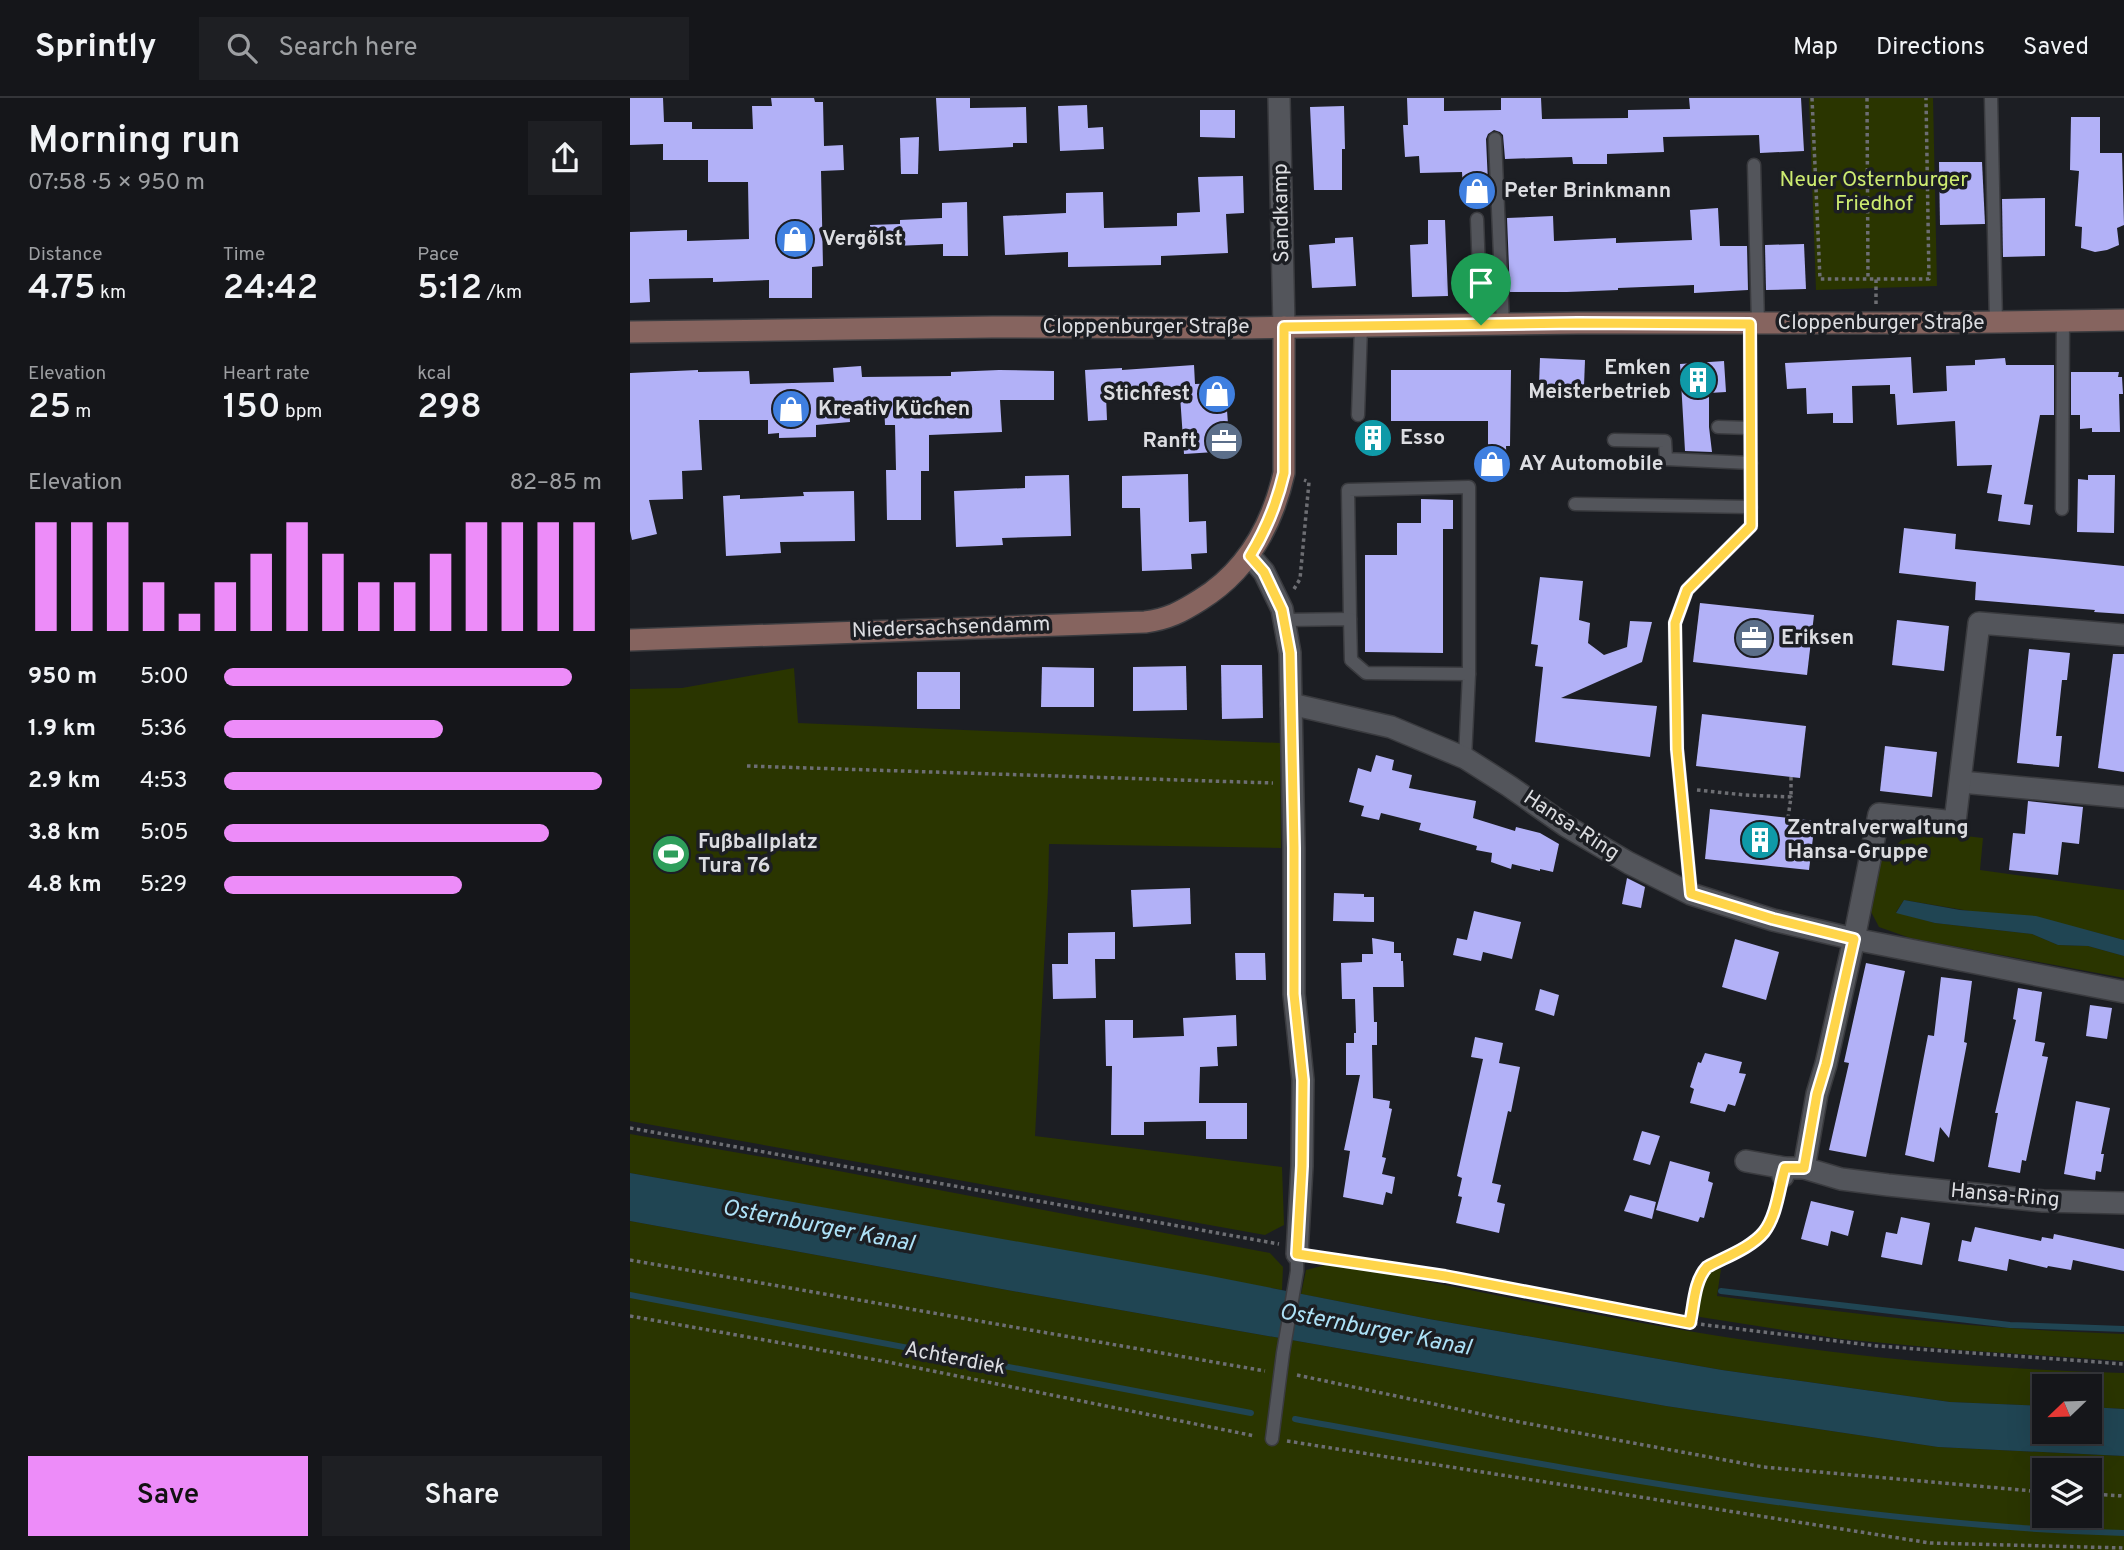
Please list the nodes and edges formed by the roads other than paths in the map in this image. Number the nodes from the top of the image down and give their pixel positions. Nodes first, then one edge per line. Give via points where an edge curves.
1 (1279, 98) edge
2 (1991, 98) edge
3 (1494, 139) dead end
4 (1754, 165) dead end
5 (1477, 219) dead end
6 (2124, 320) edge
7 (2063, 321) junction
8 (1996, 322) junction
9 (1503, 324) junction
10 (1754, 324) junction
11 (1481, 325) junction
12 (1361, 326) junction
13 (1284, 327) junction
14 (630, 332) edge
15 (1358, 415) dead end
16 (1718, 427) dead end
17 (1750, 428) junction
18 (1614, 440) dead end
19 (1751, 463) junction
20 (1575, 504) dead end
21 (1751, 507) junction
22 (2062, 509) dead end
23 (1250, 556) junction
24 (1287, 610) junction
25 (1350, 619) junction
26 (2124, 635) edge
27 (630, 640) edge
28 (1469, 674) junction
29 (1291, 704) junction
30 (1465, 758) junction
31 (1961, 782) junction
32 (2124, 797) edge
33 (1691, 894) junction
34 (1854, 939) junction
35 (2124, 992) edge
36 (1746, 1161) dead end
37 (1791, 1171) junction
38 (2124, 1203) edge
39 (1297, 1263) joint
40 (1272, 1439) road end

1 - 13 street, Sandkamp
2 - 8 lane
3 - 9 lane
4 - 10 lane
5 - 11 lane
6 - 7 main road, Cloppenburger Straße
7 - 8 main road, Cloppenburger Straße
7 - 22 lane
8 - 10 main road, Cloppenburger Straße
9 - 10 main road, Cloppenburger Straße
9 - 11 main road, Cloppenburger Straße
10 - 17 lane
11 - 12 main road, Cloppenburger Straße
12 - 13 main road, Cloppenburger Straße
12 - 15 lane
13 - 14 main road, Cloppenburger Straße
13 - 23 main road, Niedersachsendamm via 1284,473 1264,533
16 - 17 lane
17 - 19 lane
18 - 19 lane via 1665,441 1665,459
19 - 21 lane
20 - 21 lane
21 - 33 lane via 1751,526 1687,590 1675,623 1677,749
23 - 24 street via 1264,572 1282,610
23 - 27 main road, Niedersachsendamm via 1204,598 1166,619 1145,622
24 - 25 lane
24 - 29 street
25 - 28 lane via 1351,660 1366,673
25 - 28 lane via 1348,490 1469,487
26 - 31 street via 1979,623
28 - 30 lane
29 - 30 street, Hansa-Ring via 1391,727
29 - 39 street via 1294,994 1303,1080
30 - 33 street, Hansa-Ring via 1566,826
31 - 32 street
31 - 34 street via 1955,822 1879,814
33 - 34 street, Hansa-Ring
34 - 35 street, Hansa-Ring
34 - 37 street via 1826,1064
36 - 37 street, Hansa-Ring
37 - 38 street, Hansa-Ring via 2043,1201
39 - 40 lane

